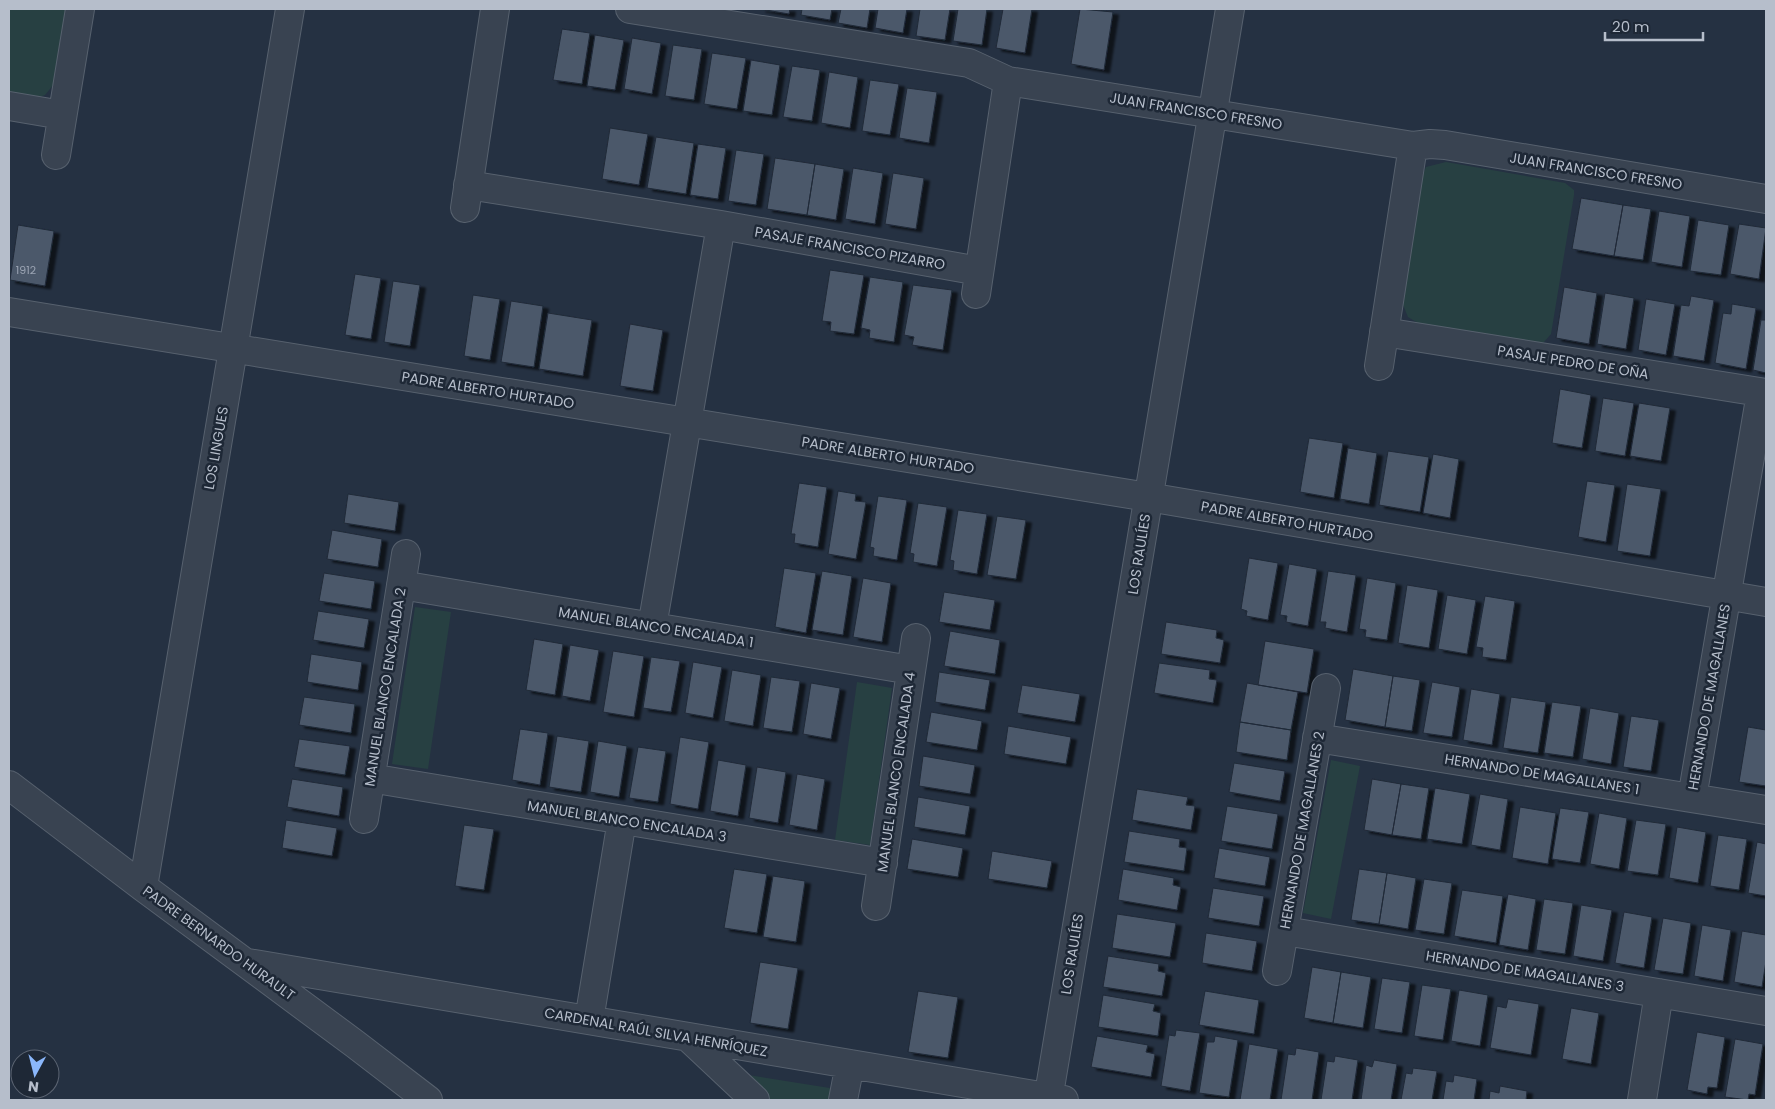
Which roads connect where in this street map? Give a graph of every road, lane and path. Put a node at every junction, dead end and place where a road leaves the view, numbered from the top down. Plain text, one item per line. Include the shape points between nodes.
1 (80, 9) edge
2 (290, 9) edge
3 (495, 9) edge
4 (630, 9) edge
5 (1230, 9) edge
6 (1008, 81) junction
7 (9, 106) edge
8 (1212, 114) junction
9 (62, 115) junction
10 (1413, 146) junction
11 (56, 155) dead end
12 (1766, 199) edge
13 (721, 225) junction
14 (9, 312) edge
15 (1384, 332) junction
16 (233, 349) junction
17 (1378, 366) dead end
18 (1764, 393) edge
19 (687, 422) junction
20 (1148, 497) junction
21 (406, 554) dead end
22 (401, 585) junction
23 (1726, 596) junction
24 (1766, 602) edge
25 (652, 627) junction
26 (916, 638) dead end
27 (911, 670) junction
28 (1326, 688) dead end
29 (1318, 738) junction
30 (370, 778) junction
31 (9, 785) edge
32 (1692, 798) junction
33 (1766, 810) edge
34 (364, 819) dead end
35 (622, 820) junction
36 (883, 863) junction
37 (143, 887) junction
38 (876, 906) dead end
39 (1285, 931) junction
40 (248, 963) junction
41 (1278, 971) dead end
42 (1659, 993) junction
43 (1766, 1011) edge
44 (589, 1020) junction
45 (688, 1037) junction
46 (850, 1064) junction
47 (1053, 1099) edge
48 (428, 1100) edge
49 (755, 1100) edge
50 (843, 1100) edge
51 (1642, 1100) edge

1 - 9 street
2 - 16 street, LOS LINGUES
3 - 13 street, PASAJE FRANCISCO PIZARRO via 467,196
4 - 6 street, JUAN FRANCISCO FRESNO via 969,63
5 - 8 street, LOS RAULÍES
6 - 8 street, JUAN FRANCISCO FRESNO
6 - 13 street, PASAJE FRANCISCO PIZARRO via 977,283
7 - 9 street
8 - 10 street, JUAN FRANCISCO FRESNO
8 - 20 street, LOS RAULÍES
9 - 11 street
10 - 12 street, JUAN FRANCISCO FRESNO via 1445,145
10 - 15 street
13 - 19 street
14 - 16 street, PADRE ALBERTO HURTADO
15 - 17 street
15 - 18 street, PASAJE PEDRO DE OÑA
16 - 19 street, PADRE ALBERTO HURTADO
16 - 37 street, LOS LINGUES
18 - 23 street, PASAJE PEDRO DE OÑA
19 - 20 street, PADRE ALBERTO HURTADO
19 - 25 street
20 - 23 street, PADRE ALBERTO HURTADO
20 - 47 street, LOS RAULÍES
21 - 22 street, MANUEL BLANCO ENCALADA 2
22 - 25 street, MANUEL BLANCO ENCALADA 1
22 - 30 street, MANUEL BLANCO ENCALADA 2
23 - 24 street, PADRE ALBERTO HURTADO
23 - 32 street, HERNANDO DE MAGALLANES
25 - 27 street, MANUEL BLANCO ENCALADA 1
26 - 27 street, MANUEL BLANCO ENCALADA 4
27 - 36 street, MANUEL BLANCO ENCALADA 4
28 - 29 street, HERNANDO DE MAGALLANES 2
29 - 32 street, HERNANDO DE MAGALLANES 1
29 - 39 street, HERNANDO DE MAGALLANES 2
30 - 34 street, MANUEL BLANCO ENCALADA 2
30 - 35 street, MANUEL BLANCO ENCALADA 3
31 - 37 street, PADRE BERNARDO HURAULT
32 - 33 street, HERNANDO DE MAGALLANES 1
35 - 36 street, MANUEL BLANCO ENCALADA 3
35 - 44 street
36 - 38 street, MANUEL BLANCO ENCALADA 4
37 - 40 street, PADRE BERNARDO HURAULT
39 - 41 street, HERNANDO DE MAGALLANES 2
39 - 42 street, HERNANDO DE MAGALLANES 3
40 - 44 street, CARDENAL RAÚL SILVA HENRÍQUEZ
40 - 48 street, PADRE BERNARDO HURAULT
42 - 43 street, HERNANDO DE MAGALLANES 3
42 - 51 street
44 - 45 street, CARDENAL RAÚL SILVA HENRÍQUEZ
45 - 46 street, CARDENAL RAÚL SILVA HENRÍQUEZ
45 - 49 street
46 - 47 street, CARDENAL RAÚL SILVA HENRÍQUEZ
46 - 50 street

